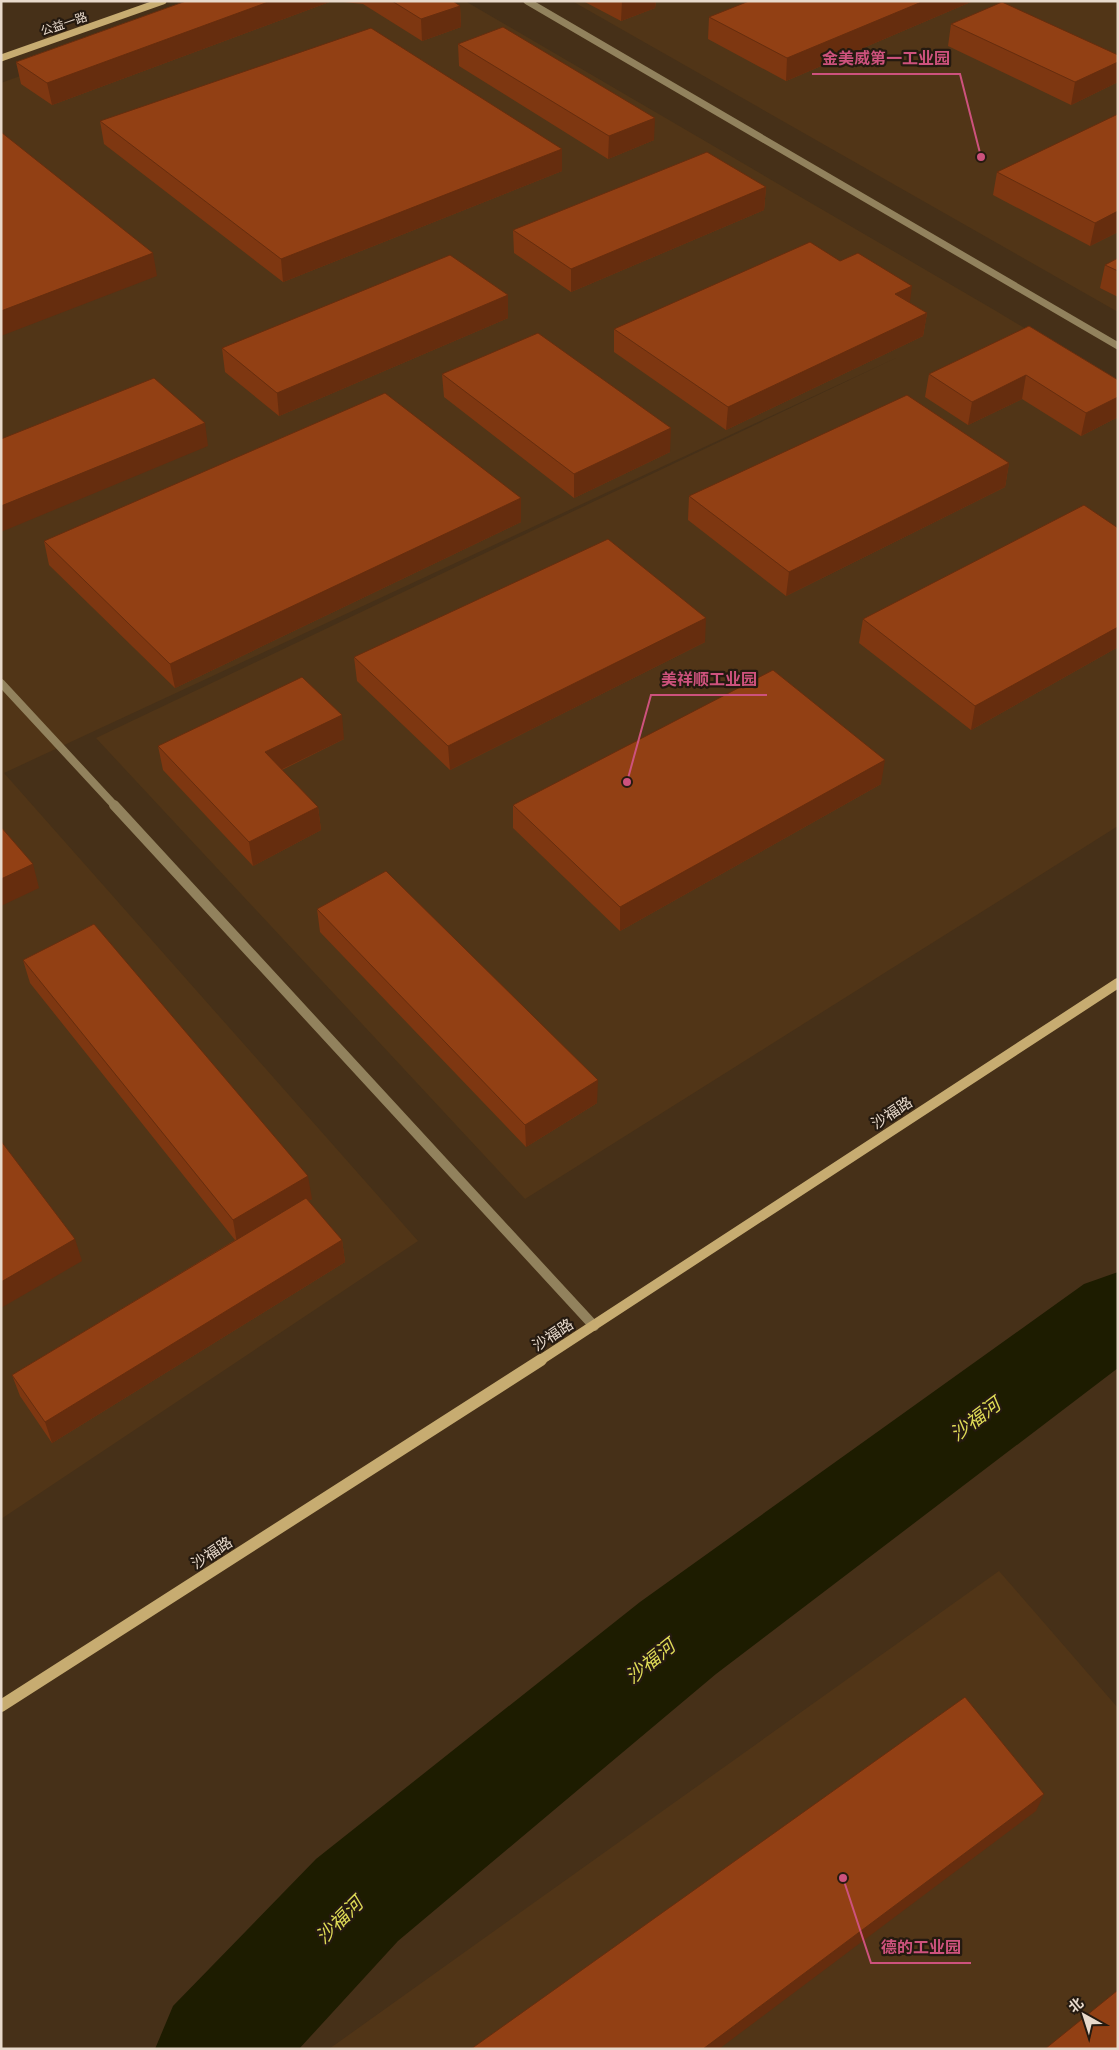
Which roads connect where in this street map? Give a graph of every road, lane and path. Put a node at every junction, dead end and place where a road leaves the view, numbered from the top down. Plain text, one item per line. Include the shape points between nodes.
1 (163, 1) edge
2 (528, 1) edge
3 (1, 58) edge
4 (1118, 346) edge
5 (1, 682) edge
6 (1118, 983) edge
7 (594, 1326) junction
8 (1, 1706) edge

1 - 3 street, 公益一路
2 - 4 street
5 - 7 street
6 - 7 street, 沙福路
7 - 8 street, 沙福路

